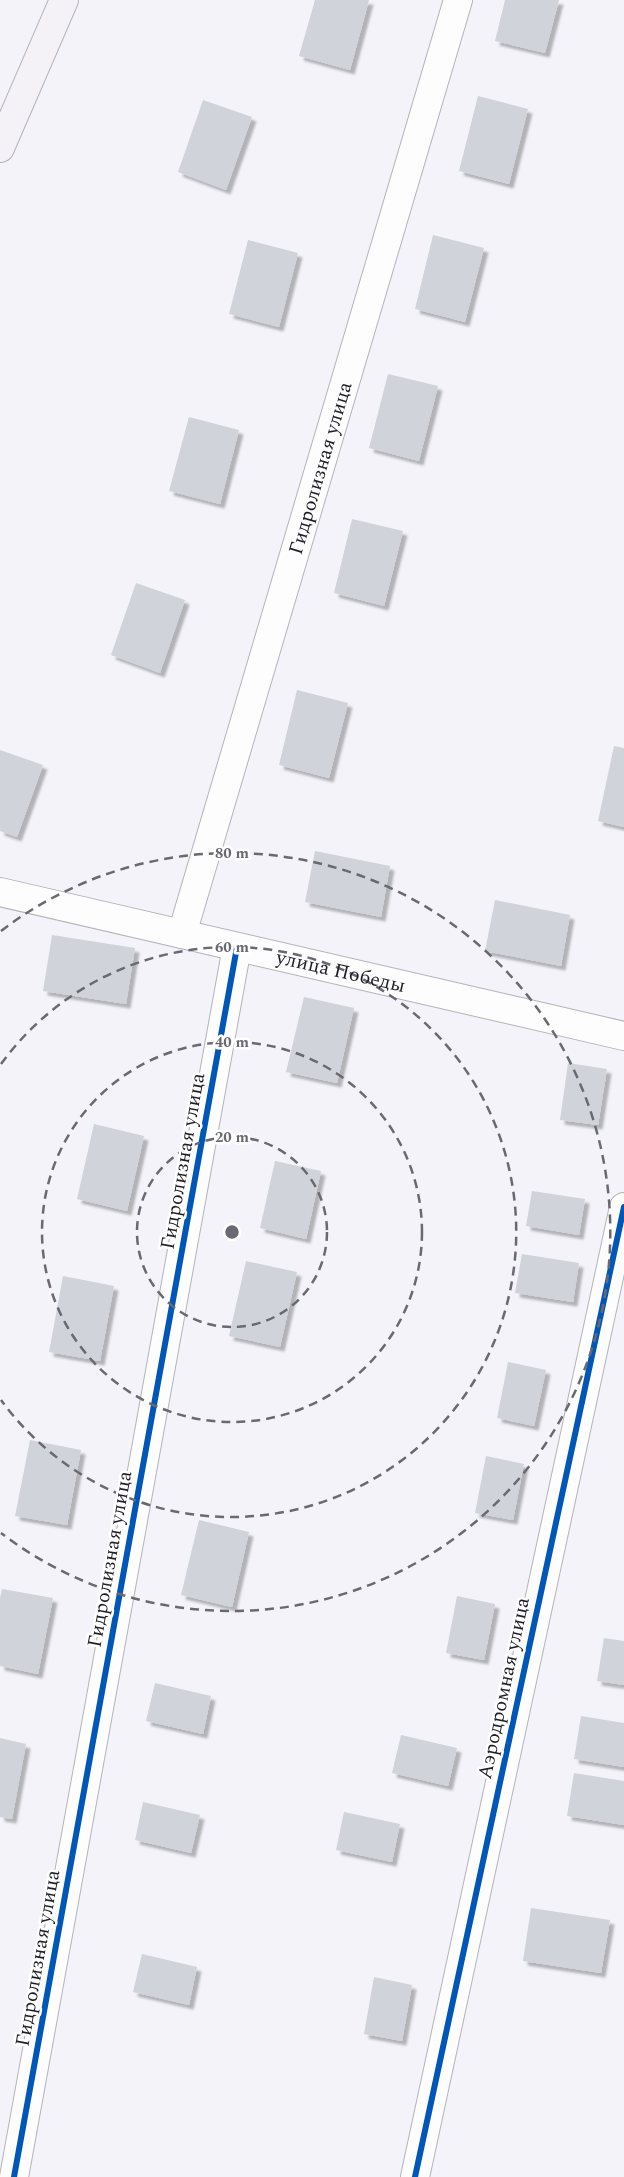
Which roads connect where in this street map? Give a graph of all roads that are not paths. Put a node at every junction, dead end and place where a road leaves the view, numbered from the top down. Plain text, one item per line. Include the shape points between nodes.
1 (64, 0) edge
2 (458, 0) edge
3 (0, 148) edge
4 (0, 892) edge
5 (182, 934) junction
6 (237, 947) junction
7 (624, 1036) edge
8 (624, 1207) edge
9 (14, 2177) edge
10 (415, 2177) edge

1 - 3 main road
2 - 5 street, Гидролизная улица
4 - 5 street, улица Победы
5 - 6 street, улица Победы
6 - 7 street, улица Победы
6 - 9 street, Гидролизная улица
8 - 10 street, Аэродромная улица

